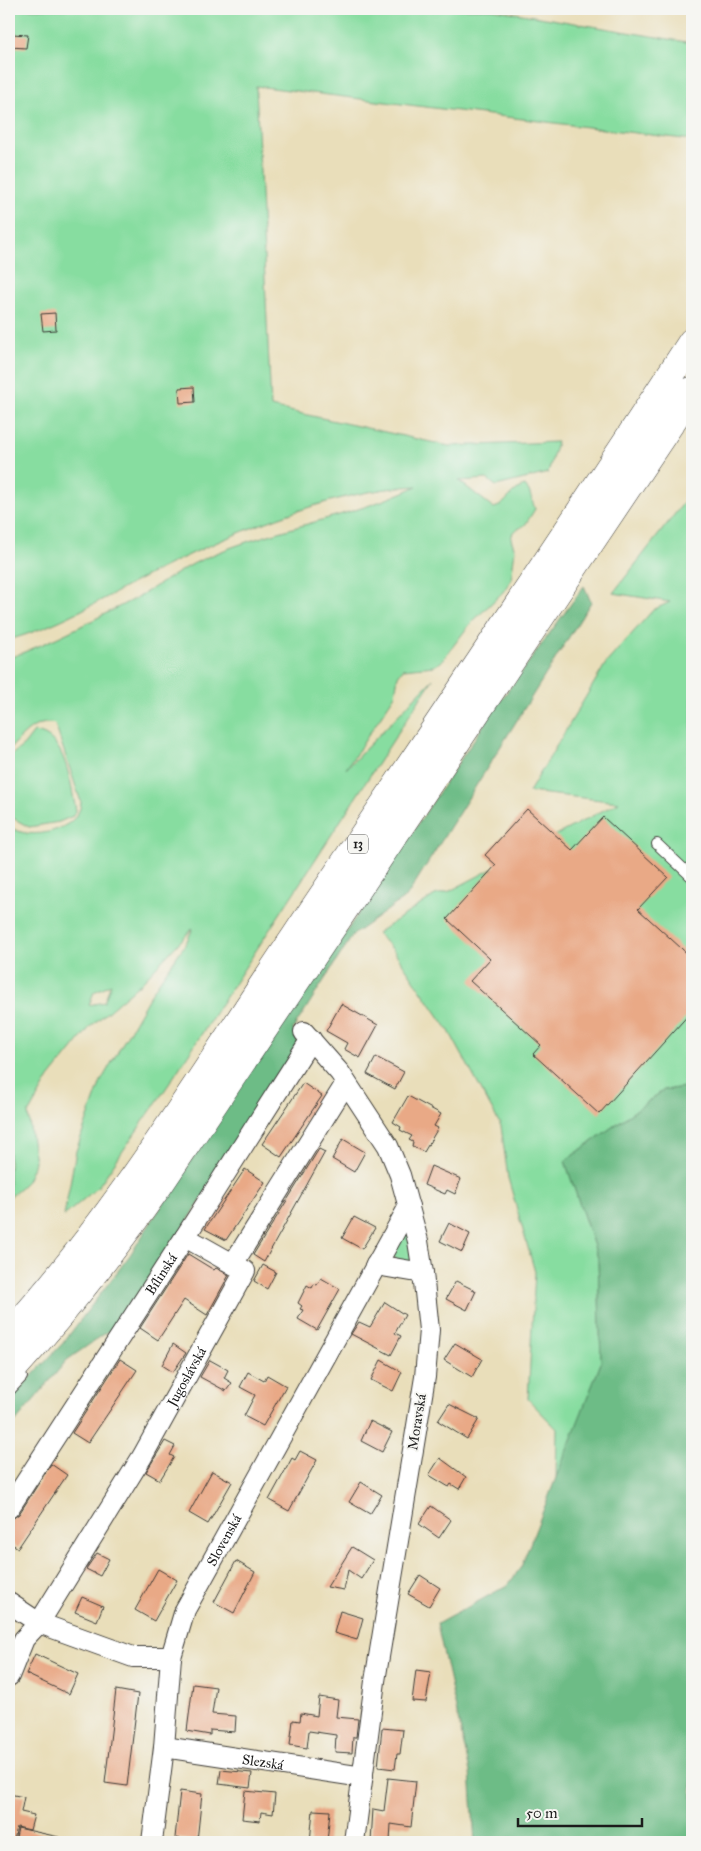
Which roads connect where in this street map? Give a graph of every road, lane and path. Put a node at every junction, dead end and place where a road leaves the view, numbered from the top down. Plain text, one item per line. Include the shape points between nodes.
1 (692, 342) edge
2 (689, 400) edge
3 (657, 844) dead end
4 (692, 876) edge
5 (307, 1035) joint
6 (346, 1083) junction
7 (409, 1206) junction
8 (185, 1237) junction
9 (109, 1256) junction
10 (233, 1264) junction
11 (376, 1265) junction
12 (423, 1273) junction
13 (84, 1302) dead end
14 (9, 1334) edge
15 (19, 1370) edge
16 (9, 1391) edge
17 (9, 1508) edge
18 (9, 1603) edge
19 (39, 1623) junction
20 (170, 1657) junction
21 (9, 1676) edge
22 (164, 1747) junction
23 (363, 1777) junction
24 (152, 1842) edge
25 (354, 1842) edge

1 - 14 highway, 13 via 154,1146 58,1280
2 - 9 highway, 13
3 - 4 lane
5 - 6 street, Moravská
5 - 8 street, Bílinská
6 - 7 street, Moravská via 388,1146
6 - 10 street
7 - 11 street, Slovenská
7 - 12 street, Moravská
8 - 10 street
8 - 17 street, Bílinská
9 - 13 lane
9 - 15 highway, 13
10 - 19 street, Jugoslávská via 245,1270 142,1457
11 - 12 street
11 - 20 street, Slovenská via 185,1610
12 - 23 street, Moravská via 429,1330 425,1377 375,1682
15 - 16 lane
18 - 19 street
19 - 20 street via 133,1657
19 - 21 street, Jugoslávská via 24,1639
20 - 22 street, Slovenská
22 - 23 street, Slezská
22 - 24 street, Slovenská
23 - 25 street, Moravská

